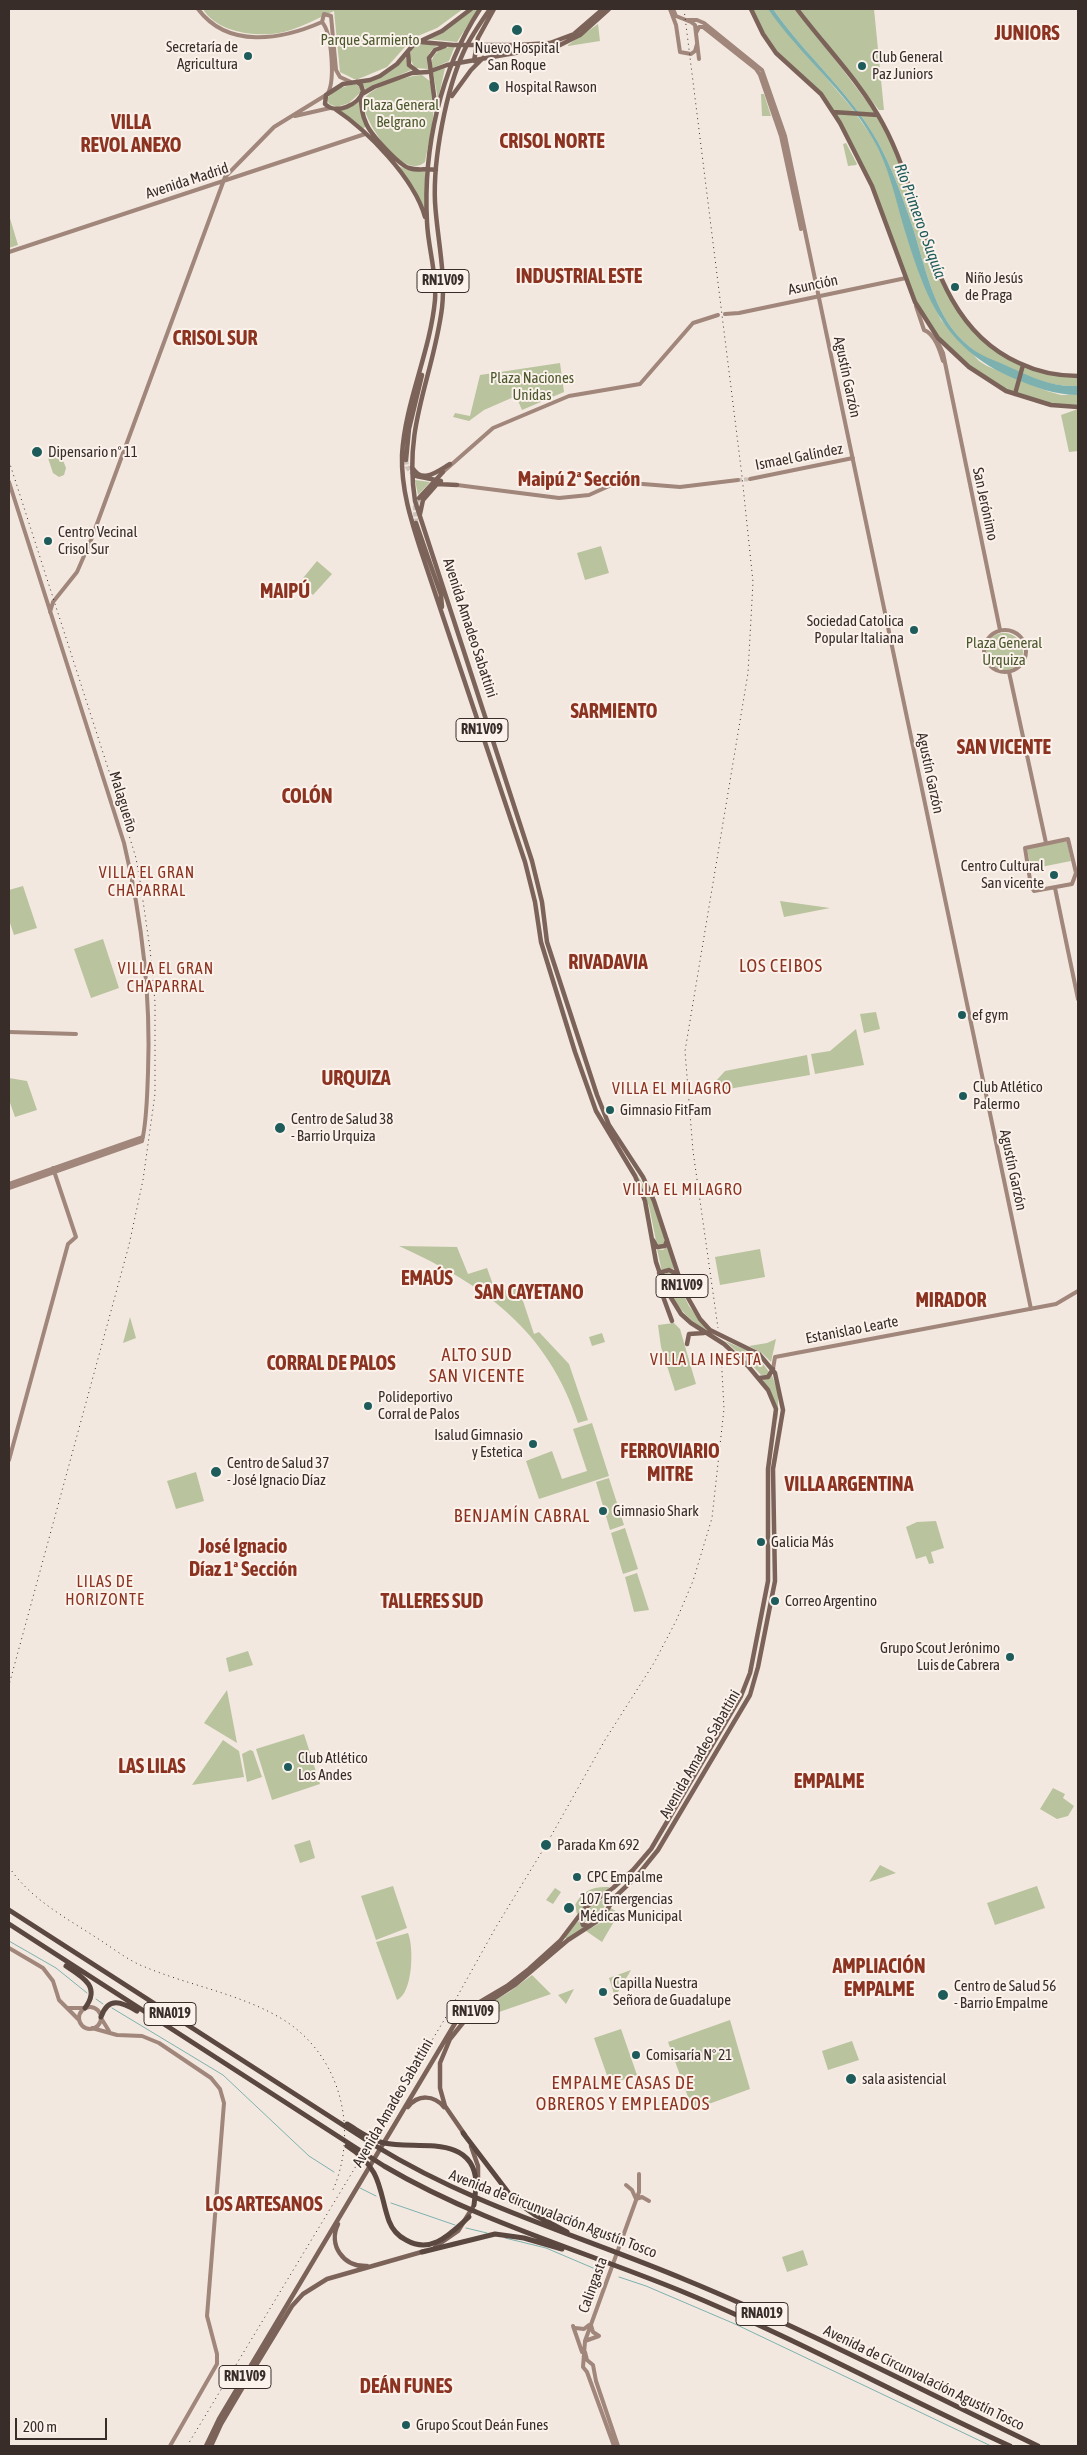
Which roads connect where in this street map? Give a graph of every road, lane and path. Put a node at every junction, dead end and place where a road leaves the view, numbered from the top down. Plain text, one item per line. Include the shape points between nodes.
1 (198, 9) edge
2 (324, 9) edge
3 (329, 9) edge
4 (471, 9) edge
5 (480, 9) edge
6 (492, 9) edge
7 (610, 9) edge
8 (672, 9) edge
9 (751, 9) edge
10 (797, 9) edge
11 (603, 10) edge
12 (329, 14) junction
13 (323, 15) junction
14 (686, 20) junction
15 (331, 22) junction
16 (323, 23) junction
17 (676, 26) junction
18 (481, 31) junction
19 (696, 33) junction
20 (418, 42) junction
21 (491, 44) junction
22 (697, 44) junction
23 (476, 45) junction
24 (453, 46) junction
25 (408, 51) junction
26 (484, 58) junction
27 (700, 59) dead end
28 (474, 60) junction
29 (471, 70) junction
30 (430, 72) junction
31 (418, 73) junction
32 (355, 82) junction
33 (327, 94) junction
34 (362, 95) junction
35 (332, 108) junction
36 (835, 112) junction
37 (875, 115) junction
38 (288, 118) junction
39 (436, 123) junction
40 (369, 128) junction
41 (365, 134) junction
42 (440, 141) junction
43 (428, 168) junction
44 (436, 170) junction
45 (222, 182) junction
46 (427, 226) junction
47 (806, 243) junction
48 (9, 252) edge
49 (906, 278) junction
50 (818, 296) junction
51 (915, 302) junction
52 (726, 314) dead end
53 (718, 315) dead end
54 (932, 329) junction
55 (425, 351) junction
56 (1022, 368) junction
57 (1078, 376) edge
58 (949, 382) junction
59 (1015, 393) junction
60 (1078, 407) edge
61 (853, 458) junction
62 (409, 461) junction
63 (450, 464) junction
64 (443, 472) joint
65 (416, 476) dead end
66 (750, 478) tunnel mouth
67 (434, 480) junction
68 (738, 480) tunnel mouth
69 (9, 482) edge
70 (457, 485) junction
71 (419, 498) tunnel mouth
72 (419, 517) junction
73 (416, 523) tunnel mouth
74 (441, 609) junction
75 (50, 612) junction
76 (1000, 630) junction
77 (1010, 672) junction
78 (1046, 843) junction
79 (1055, 888) junction
80 (1078, 999) edge
81 (9, 1032) edge
82 (76, 1034) dead end
83 (621, 1149) junction
84 (628, 1161) junction
85 (54, 1170) junction
86 (9, 1184) edge
87 (9, 1188) edge
88 (666, 1234) junction
89 (652, 1237) junction
90 (660, 1276) junction
91 (679, 1277) junction
92 (1078, 1291) edge
93 (1031, 1309) junction
94 (672, 1321) dead end
95 (704, 1333) junction
96 (687, 1344) dead end
97 (759, 1354) junction
98 (748, 1366) junction
99 (772, 1369) junction
100 (759, 1378) junction
101 (9, 1460) edge
102 (9, 1910) edge
103 (580, 1914) junction
104 (9, 1924) edge
105 (591, 1926) junction
106 (36, 1942) junction
107 (9, 1948) edge
108 (66, 2008) junction
109 (84, 2008) junction
110 (100, 2018) junction
111 (79, 2020) junction
112 (92, 2028) junction
113 (110, 2033) junction
114 (229, 2066) junction
115 (333, 2117) junction
116 (452, 2118) junction
117 (463, 2133) junction
118 (337, 2137) junction
119 (372, 2163) junction
120 (368, 2170) junction
121 (640, 2174) dead end
122 (626, 2185) dead end
123 (636, 2199) junction
124 (648, 2201) dead end
125 (477, 2203) junction
126 (468, 2217) junction
127 (576, 2238) junction
128 (422, 2252) junction
129 (594, 2258) junction
130 (389, 2261) junction
131 (591, 2324) junction
132 (585, 2341) junction
133 (584, 2347) junction
134 (583, 2357) junction
135 (590, 2363) junction
136 (583, 2365) junction
137 (593, 2369) junction
138 (587, 2372) junction
139 (170, 2446) edge
140 (206, 2446) edge
141 (211, 2446) edge
142 (616, 2446) edge
143 (1010, 2446) edge
144 (1038, 2446) edge

1 - 16 main road via 219,28 246,37 282,35
2 - 13 main road
3 - 12 main road
4 - 20 main road via 442,31
5 - 39 main road, Avenida Amadeo Sabattini via 465,32 448,72
6 - 18 main road
6 - 42 main road, Avenida Amadeo Sabattini via 472,36 456,71
7 - 11 main road, RN1V09
8 - 14 main road via 676,16
8 - 17 main road
9 - 36 main road via 776,53 821,94
10 - 37 main road
11 - 21 main road, RN1V09 via 577,32 561,40 523,45
11 - 26 main road, RN1V09 via 580,35 564,43
12 - 13 main road
12 - 15 main road
13 - 16 main road
14 - 17 main road
14 - 19 main road via 695,25
14 - 47 main road, Agustín Garzón via 704,23 762,70 789,154
15 - 16 main road
15 - 32 main road via 336,70 340,77
16 - 33 main road via 327,29 333,76
17 - 22 main road via 679,50 683,54 690,54
18 - 21 main road via 482,38
18 - 23 main road
19 - 22 main road
19 - 47 main road, Agustín Garzón via 698,28 704,27 759,72 782,136
20 - 24 main road
20 - 25 main road
21 - 23 main road, RN1V09
22 - 27 main road
23 - 24 main road, RN1V09
23 - 28 main road
24 - 30 main road, RN1V09 via 440,47 432,52
25 - 31 main road via 409,65
25 - 32 main road via 389,71 373,79
26 - 28 main road
26 - 29 main road, RN1V09
28 - 29 main road
28 - 30 main road
29 - 42 main road, RN1V09 via 452,96
30 - 31 main road
30 - 39 main road, RN1V09
31 - 34 main road via 374,87
32 - 33 main road via 338,86
32 - 34 main road via 362,87
33 - 35 main road via 325,102
33 - 38 main road
34 - 35 main road via 349,105
34 - 40 main road via 362,110
35 - 38 main road
35 - 41 main road
36 - 37 main road
36 - 49 main road via 868,174
37 - 56 main road via 898,156 943,282 957,310 990,347
38 - 45 main road via 274,127
39 - 43 main road, Avenida Amadeo Sabattini / RN1V09
40 - 41 main road
40 - 43 main road via 403,165 414,169
41 - 45 main road, Avenida Madrid
41 - 46 main road via 412,187
42 - 44 main road, Avenida Amadeo Sabattini / RN1V09
43 - 44 main road
43 - 46 main road, Avenida Amadeo Sabattini / RN1V09
44 - 62 main road, Avenida Amadeo Sabattini / RN1V09 via 435,202 443,298
45 - 48 main road, Avenida Madrid
45 - 75 main road via 91,540 77,572 53,602
46 - 55 main road, Avenida Amadeo Sabattini / RN1V09 via 435,287 433,318
47 - 50 main road, Agustín Garzón
49 - 50 main road, Asunción
49 - 51 main road
50 - 52 main road, Asunción
50 - 61 main road, Agustín Garzón
51 - 54 main road
51 - 58 main road, San Jerónimo via 924,330 937,345
53 - 63 main road via 693,323 640,384 569,396 493,428
54 - 58 main road, San Jerónimo via 942,350
54 - 59 main road via 950,352 969,367
55 - 62 main road via 409,429
55 - 74 main road, Avenida Amadeo Sabattini / RN1V09 via 404,436 403,478 410,516
56 - 57 main road
56 - 59 main road
58 - 76 main road, San Jerónimo
59 - 60 main road via 1051,405
61 - 66 main road, Ismael Galíndez
61 - 93 main road, Agustín Garzón
62 - 63 main road via 414,471 427,476
62 - 72 main road, Avenida Amadeo Sabattini / RN1V09
63 - 64 main road
64 - 67 main road
65 - 67 main road
67 - 70 main road
67 - 71 main road
68 - 70 main road via 680,487 618,482 589,495 559,498
69 - 75 main road, Malagueño
70 - 72 main road via 439,483 433,487 422,503
72 - 83 main road, Avenida Amadeo Sabattini / RN1V09 via 532,861 552,956 597,1095
73 - 74 main road via 441,595
74 - 83 main road, Avenida Amadeo Sabattini / RN1V09 via 525,862 541,942 577,1058 596,1111
75 - 85 main road, Malagueño via 130,867 148,989 147,1092 142,1139
76 - 77 main road via 1019,635 1026,646 1021,666
76 - 77 main road via 989,637 983,649 984,655 996,671
77 - 78 main road
78 - 79 main road via 1068,839 1076,873 1071,885
78 - 79 main road via 1024,849 1032,889 1036,892
79 - 80 main road
81 - 82 main road
83 - 84 main road, Avenida Amadeo Sabattini / RN1V09
84 - 88 main road, Avenida Amadeo Sabattini / RN1V09 via 646,1183
84 - 89 main road, Avenida Amadeo Sabattini / RN1V09 via 645,1201
85 - 86 main road
85 - 87 main road
85 - 101 main road via 76,1237 68,1244
88 - 89 main road via 667,1243 663,1248 657,1246
88 - 91 main road, Avenida Amadeo Sabattini / RN1V09
89 - 90 main road, Avenida Amadeo Sabattini / RN1V09
90 - 91 main road via 672,1270
90 - 94 main road via 661,1291
90 - 95 main road, Avenida Amadeo Sabattini / RN1V09 via 681,1314
91 - 97 main road, Avenida Amadeo Sabattini / RN1V09 via 690,1302 710,1330
92 - 93 main road, Estanislao Learte via 1056,1304
93 - 99 main road, Estanislao Learte via 774,1357
95 - 96 main road via 691,1333
95 - 98 main road, Avenida Amadeo Sabattini / RN1V09 via 728,1346
97 - 98 main road via 749,1356
97 - 99 main road, Avenida Amadeo Sabattini / RN1V09
98 - 100 main road, Avenida Amadeo Sabattini / RN1V09
99 - 100 main road via 768,1377
99 - 105 main road, Avenida Amadeo Sabattini / RN1V09 via 779,1387 782,1410 774,1469 775,1581 752,1689 658,1850 615,1896 602,1918
100 - 103 main road, Avenida Amadeo Sabattini / RN1V09 via 770,1394 777,1414 768,1469 768,1581 746,1685 651,1849 633,1870
102 - 115 highway, RNA019
103 - 105 main road via 583,1925
103 - 119 main road, Avenida Amadeo Sabattini / RN1V09 via 560,1941 530,1969 460,2016
104 - 106 highway, Avenida de Circunvalación Agustín Tosco / RNA019
105 - 116 main road, Avenida Amadeo Sabattini / RN1V09 via 568,1940 510,1989 470,2014 453,2033 442,2055 439,2078 442,2097
106 - 109 highway via 89,1984 92,1997
106 - 114 highway, Avenida de Circunvalación Agustín Tosco / RNA019
107 - 108 main road via 44,1968
108 - 109 main road
108 - 111 main road
109 - 110 main road via 95,2008
109 - 111 main road
110 - 112 main road
110 - 113 main road
110 - 114 highway via 109,2004 122,2003
111 - 112 main road via 84,2027
112 - 113 main road
113 - 139 main road via 151,2039 182,2057 211,2078 220,2089 224,2104 207,2316 217,2364
114 - 118 highway, Avenida de Circunvalación Agustín Tosco / RNA019
115 - 125 highway, Avenida de Circunvalación Agustín Tosco / RNA019 via 391,2156
115 - 125 highway via 370,2138 401,2145 446,2146 461,2154 475,2177
116 - 117 main road, Avenida Amadeo Sabattini / RN1V09
116 - 119 main road via 434,2099 414,2100
117 - 125 main road, Avenida Amadeo Sabattini / RN1V09 via 478,2166
117 - 127 highway via 514,2200
118 - 126 highway via 362,2157 377,2180 391,2226 411,2243 426,2245 439,2242
118 - 129 highway, Avenida de Circunvalación Agustín Tosco / RNA019 via 384,2166 465,2208
119 - 120 main road, Avenida Amadeo Sabattini / RN1V09
120 - 130 main road via 337,2227 335,2242 341,2255 353,2264 365,2266
120 - 140 main road, Avenida Amadeo Sabattini / RN1V09
121 - 123 main road, Calingasta
122 - 123 main road
123 - 124 main road via 642,2197
123 - 131 main road, Calingasta
125 - 126 main road, Avenida Amadeo Sabattini / RN1V09
125 - 127 highway, Avenida de Circunvalación Agustín Tosco / RNA019
126 - 128 main road, Avenida Amadeo Sabattini / RN1V09 via 448,2240
127 - 144 highway, Avenida de Circunvalación Agustín Tosco / RNA019 via 715,2292
128 - 129 highway via 499,2234
128 - 130 main road, Avenida Amadeo Sabattini / RN1V09
129 - 143 highway, Avenida de Circunvalación Agustín Tosco / RNA019 via 707,2302
130 - 141 main road, Avenida Amadeo Sabattini / RN1V09 via 327,2278 298,2298
131 - 132 main road, Calingasta
131 - 132 main road via 593,2332 599,2336
131 - 134 main road via 584,2329 574,2327
132 - 133 main road, Calingasta
133 - 134 main road, Calingasta
133 - 135 main road
134 - 136 main road, Calingasta
135 - 136 main road
135 - 137 main road
136 - 138 main road
137 - 138 main road
137 - 142 main road
138 - 142 main road

